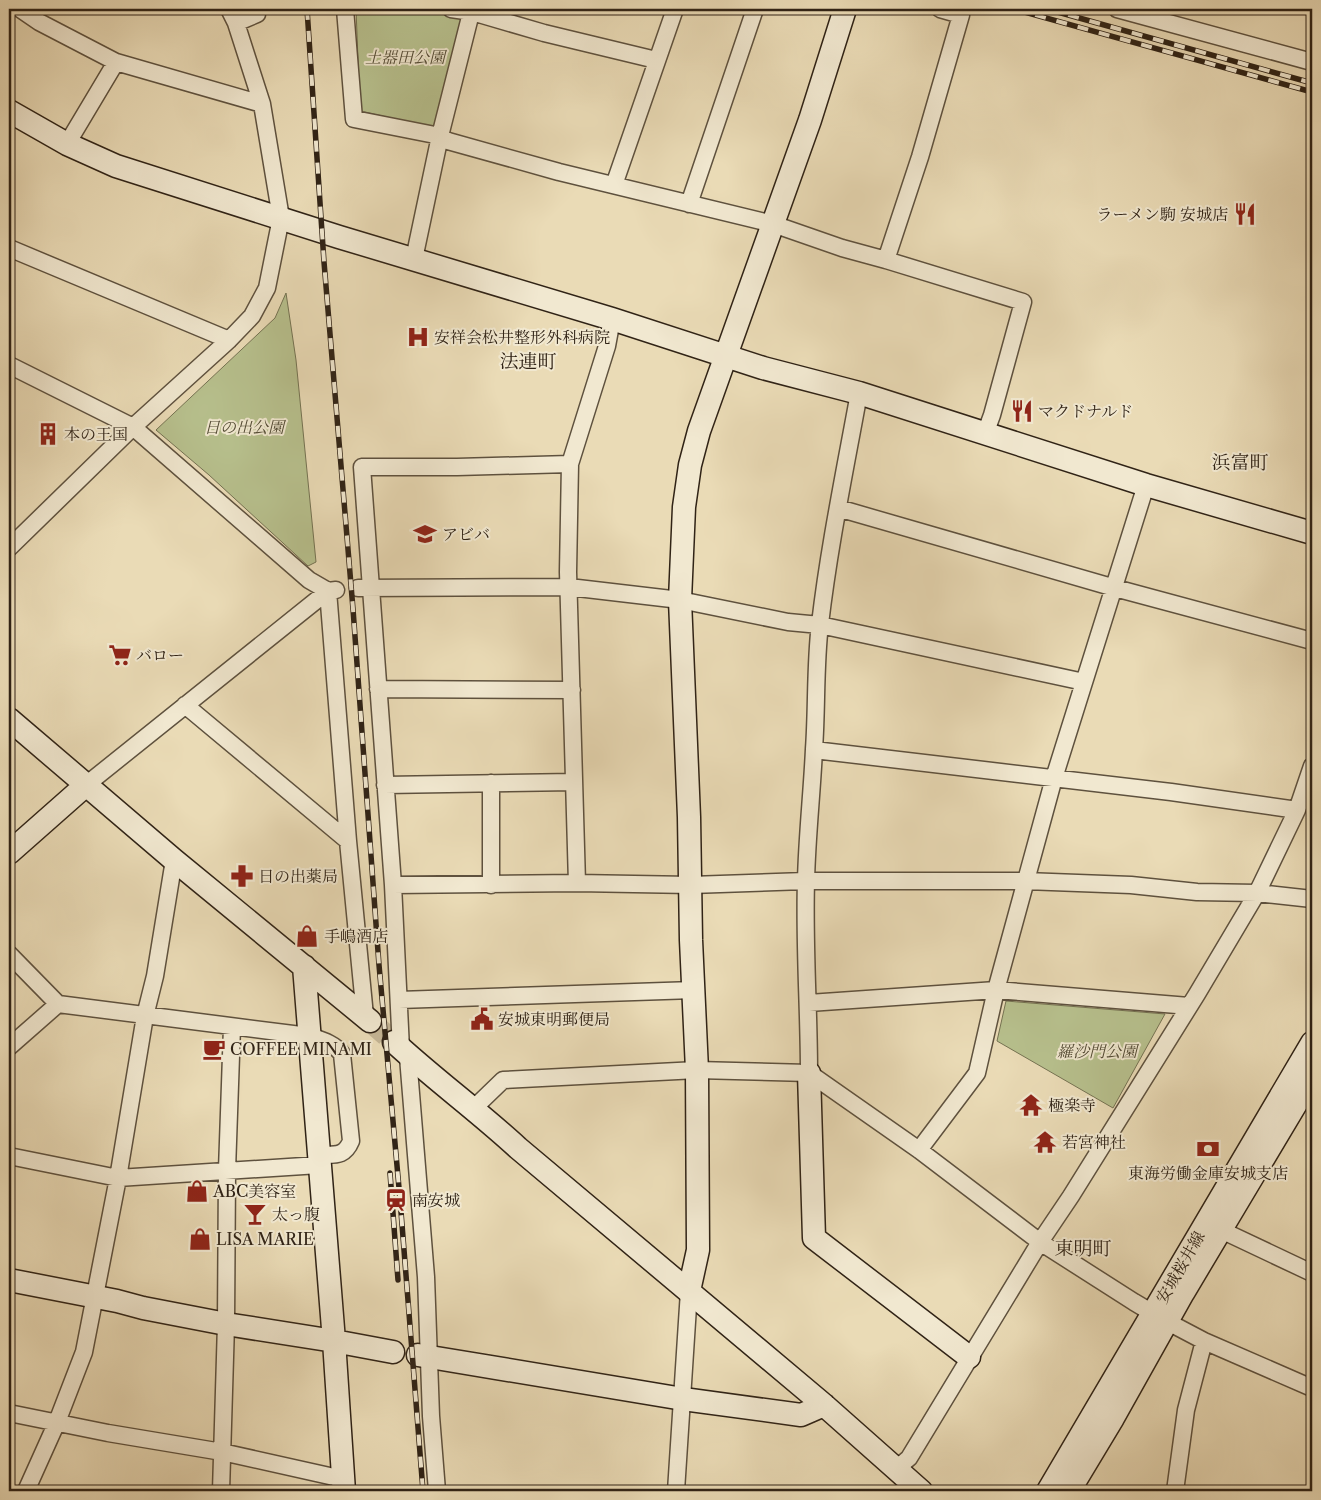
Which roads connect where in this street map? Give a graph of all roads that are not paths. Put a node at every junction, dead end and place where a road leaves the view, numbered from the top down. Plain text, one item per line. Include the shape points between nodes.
1 (20, 9) edge
2 (257, 9) edge
3 (345, 9) edge
4 (451, 9) edge
5 (675, 9) edge
6 (755, 9) edge
7 (846, 9) edge
8 (940, 9) edge
9 (1117, 9) edge
10 (472, 10) edge
11 (40, 15) edge
12 (233, 16) edge
13 (656, 60) junction
14 (116, 62) junction
15 (1312, 62) edge
16 (262, 104) junction
17 (9, 111) edge
18 (440, 136) junction
19 (66, 144) junction
20 (614, 185) junction
21 (689, 204) junction
22 (281, 218) junction
23 (773, 224) junction
24 (9, 248) edge
25 (414, 259) junction
26 (886, 260) junction
27 (612, 319) junction
28 (229, 340) junction
29 (726, 355) junction
30 (9, 365) edge
31 (859, 394) junction
32 (133, 427) junction
33 (985, 434) junction
34 (570, 464) junction
35 (1146, 485) junction
36 (838, 508) junction
37 (1312, 532) edge
38 (9, 548) edge
39 (569, 587) junction
40 (364, 588) junction
41 (1115, 588) junction
42 (332, 590) junction
43 (680, 600) junction
44 (820, 625) junction
45 (1312, 641) edge
46 (1084, 682) junction
47 (378, 690) junction
48 (572, 690) junction
49 (185, 705) junction
50 (9, 719) edge
51 (814, 750) junction
52 (1312, 766) edge
53 (1054, 778) junction
54 (574, 782) junction
55 (86, 784) junction
56 (491, 784) junction
57 (385, 785) junction
58 (1297, 810) junction
59 (348, 842) junction
60 (9, 853) edge
61 (174, 860) junction
62 (806, 881) junction
63 (1025, 881) junction
64 (577, 884) junction
65 (393, 885) junction
66 (491, 885) junction
67 (690, 885) junction
68 (1257, 893) junction
69 (1312, 899) edge
70 (9, 954) edge
71 (304, 966) junction
72 (694, 990) junction
73 (996, 990) junction
74 (398, 1000) junction
75 (808, 1003) junction
76 (58, 1004) junction
77 (1189, 1006) junction
78 (145, 1016) junction
79 (368, 1019) joint
80 (232, 1027) junction
81 (309, 1036) junction
82 (1312, 1043) edge
83 (9, 1048) edge
84 (401, 1050) junction
85 (697, 1070) junction
86 (809, 1073) junction
87 (1312, 1077) edge
88 (473, 1109) junction
89 (919, 1150) junction
90 (9, 1156) edge
91 (318, 1160) junction
92 (227, 1170) junction
93 (118, 1178) junction
94 (1221, 1230) junction
95 (1040, 1242) junction
96 (1312, 1273) edge
97 (9, 1280) edge
98 (690, 1291) junction
99 (96, 1298) junction
100 (1160, 1317) junction
101 (226, 1324) junction
102 (1204, 1340) junction
103 (334, 1341) junction
104 (393, 1352) dead end
105 (423, 1356) junction
106 (970, 1357) junction
107 (1312, 1388) edge
108 (683, 1399) junction
109 (824, 1405) junction
110 (9, 1413) edge
111 (57, 1422) junction
112 (222, 1452) junction
113 (896, 1468) junction
114 (343, 1485) edge
115 (26, 1491) edge
116 (220, 1491) edge
117 (437, 1491) edge
118 (676, 1491) edge
119 (921, 1491) edge
120 (1048, 1491) edge
121 (1069, 1491) edge
122 (1175, 1491) edge

1 - 11 street
2 - 12 street via 257,14
3 - 18 street via 354,119
4 - 10 street
5 - 13 street
6 - 21 street
7 - 23 street
8 - 26 street via 961,14
9 - 15 street
10 - 13 street via 544,33
10 - 18 street
11 - 14 street
12 - 16 street
13 - 20 street
14 - 16 street
14 - 19 street
16 - 22 street
17 - 19 street
18 - 20 street via 458,144
18 - 25 street
19 - 22 street via 116,166
20 - 21 street
21 - 23 street
22 - 25 street
22 - 28 street via 267,288 252,316
23 - 26 street
23 - 29 street
24 - 28 street
25 - 27 street
26 - 33 street via 1023,302
27 - 29 street
27 - 34 street via 607,346
28 - 32 street
29 - 31 street
29 - 43 street via 690,465 684,507
30 - 32 street
31 - 33 street
31 - 36 street
32 - 38 street
32 - 42 street via 309,580
33 - 35 street
34 - 39 street
34 - 40 street via 362,467
35 - 37 street
35 - 41 street
36 - 41 street
36 - 44 street
39 - 40 street
39 - 43 street
39 - 48 street
40 - 47 street
41 - 45 street
41 - 46 street
42 - 49 street
42 - 59 street
43 - 44 street via 788,622
43 - 67 street
44 - 46 street
44 - 51 street
46 - 53 street
47 - 48 street
47 - 57 street
48 - 54 street
49 - 55 street
49 - 59 street
50 - 55 street
51 - 53 street
51 - 62 street
52 - 58 street
53 - 58 street
53 - 63 street
54 - 56 street
54 - 64 street
55 - 60 street
55 - 61 street
56 - 57 street
56 - 66 street
57 - 65 street
58 - 68 street
59 - 79 street
61 - 71 street
61 - 78 street via 155,976
62 - 63 street
62 - 67 street
62 - 75 street
63 - 68 street
63 - 73 street
64 - 66 street
64 - 67 street
65 - 66 street
65 - 74 street
67 - 72 street
68 - 69 street
68 - 77 street
70 - 76 street
71 - 79 street
71 - 81 street
72 - 74 street
72 - 85 street
73 - 75 street
73 - 77 street
73 - 89 street via 977,1073
74 - 84 street
75 - 86 street
76 - 78 street
76 - 83 street
77 - 95 street
78 - 80 street
78 - 93 street
80 - 81 street
80 - 92 street
81 - 91 street
81 - 91 street via 329,1043 342,1054 352,1141 341,1153
82 - 100 street, 安城桜井線
84 - 88 street
84 - 105 street via 426,1277
85 - 86 street
85 - 88 street via 503,1080
85 - 98 street via 698,1250
86 - 89 street
86 - 106 street via 814,1238
87 - 94 street, 安城桜井線
88 - 98 street
89 - 95 street
90 - 93 street
91 - 92 street
91 - 103 street
92 - 93 street
92 - 101 street
93 - 99 street
94 - 96 street
94 - 100 street, 安城桜井線
95 - 100 street
95 - 106 street
97 - 99 street
98 - 108 street
98 - 109 street
99 - 101 street
99 - 111 street via 84,1352
100 - 102 street
100 - 120 street, 安城桜井線
100 - 121 street, 安城桜井線 via 1113,1418
101 - 103 street
101 - 112 street
102 - 107 street
102 - 122 street via 1186,1410
103 - 104 street
103 - 114 street
105 - 108 street
105 - 117 street
106 - 113 street via 910,1458
108 - 109 street via 801,1415
108 - 118 street
109 - 113 street
110 - 111 street
111 - 112 street
111 - 115 street
112 - 114 street
112 - 116 street
113 - 119 street

